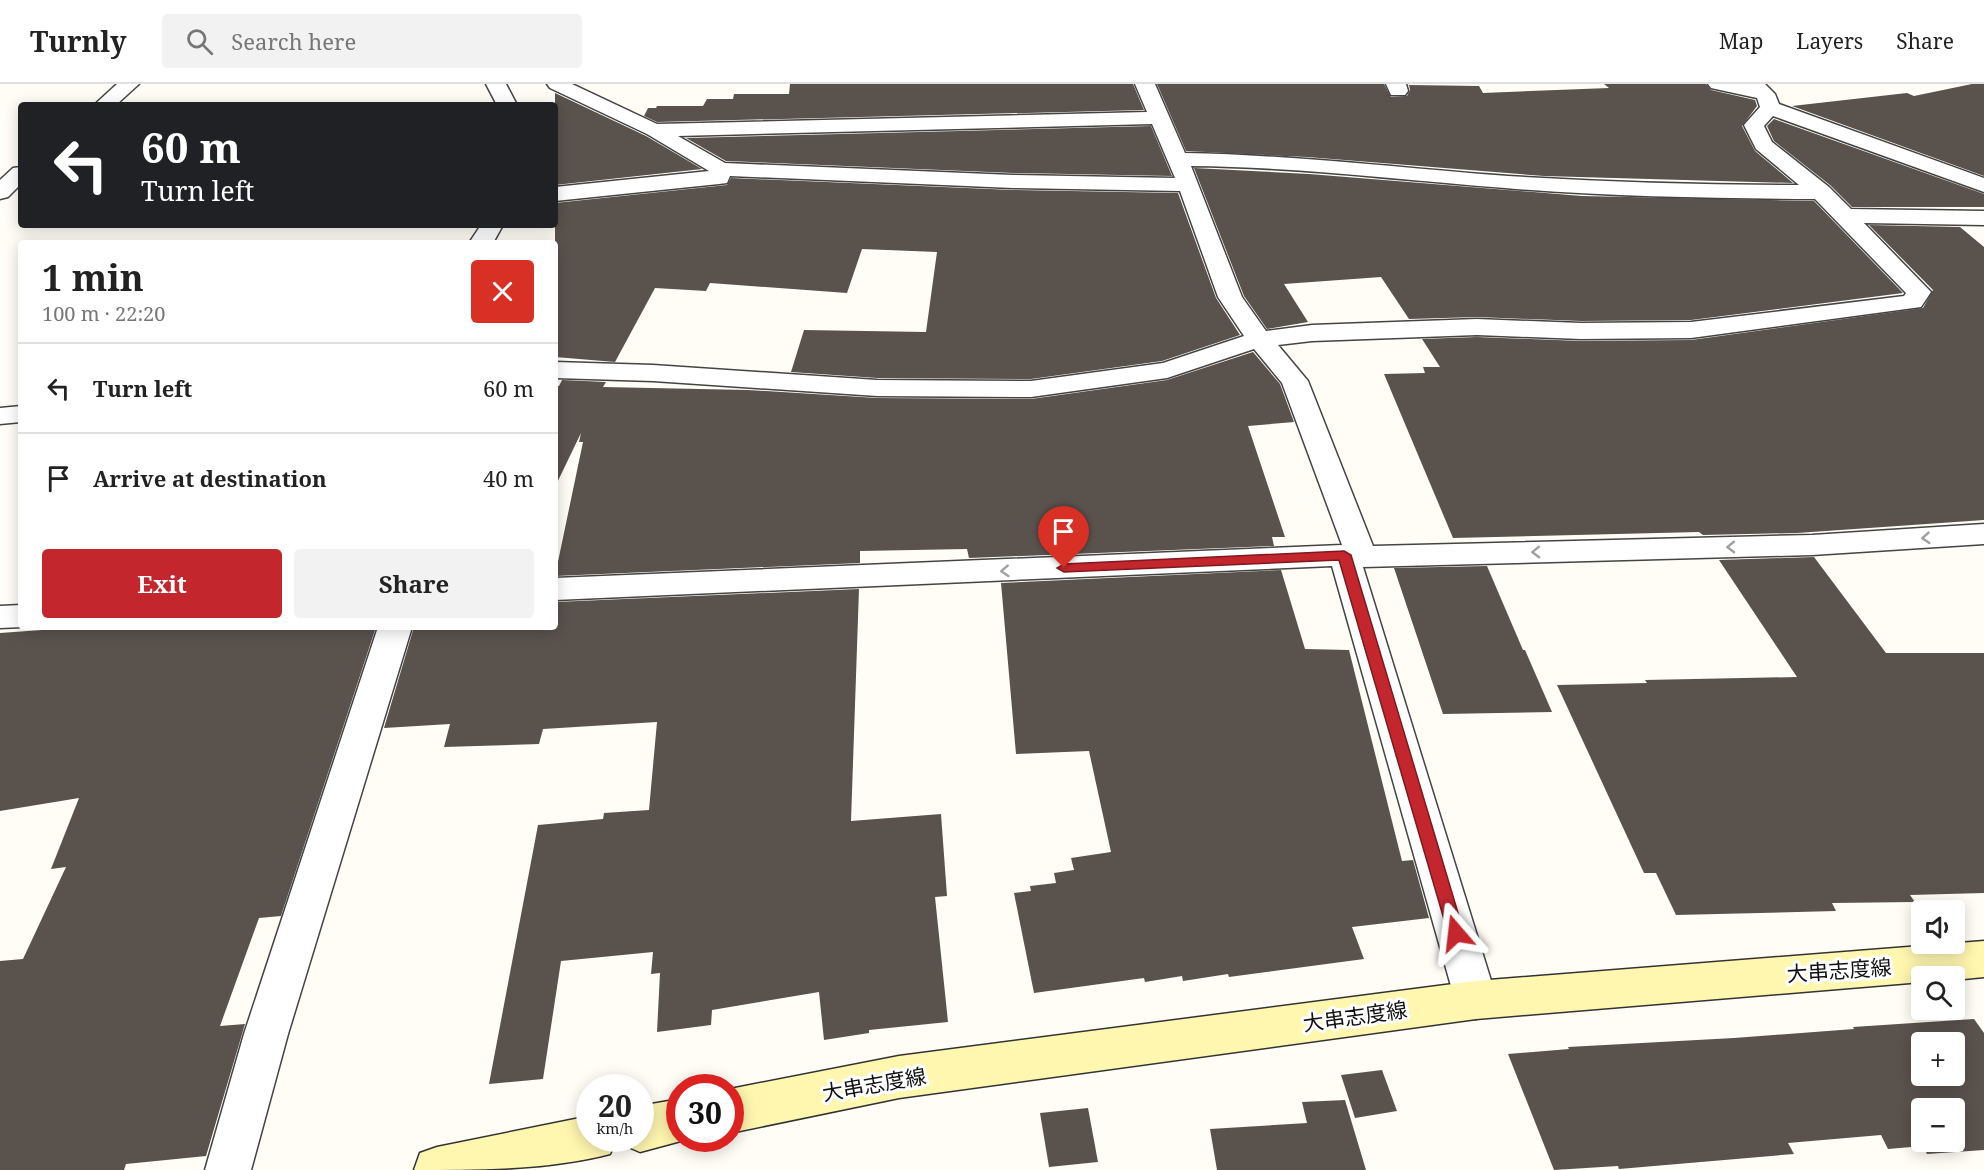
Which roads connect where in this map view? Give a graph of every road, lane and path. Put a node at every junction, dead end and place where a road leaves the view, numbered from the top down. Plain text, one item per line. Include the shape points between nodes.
1 (129, 84) edge
2 (496, 84) edge
3 (557, 84) edge
4 (1145, 84) edge
5 (1718, 84) edge
6 (1763, 96) edge
7 (108, 102) edge
8 (505, 102) edge
9 (1160, 118) junction
10 (654, 130) junction
11 (1177, 159) junction
12 (720, 169) junction
13 (1189, 185) junction
14 (1984, 185) edge
15 (1821, 192) junction
16 (558, 194) edge
17 (1844, 216) junction
18 (1984, 218) edge
19 (1259, 339) junction
20 (558, 370) edge
21 (18, 414) edge
22 (0, 416) edge
23 (1984, 534) edge
24 (1353, 556) junction
25 (558, 589) edge
26 (18, 616) edge
27 (0, 617) edge
28 (393, 630) edge
29 (1984, 959) edge
30 (1476, 1000) junction
31 (744, 1108) edge
32 (576, 1142) edge
33 (228, 1170) edge
34 (437, 1170) edge

1 - 7 street
2 - 8 street
3 - 10 street
4 - 9 street
5 - 6 street
6 - 14 street
6 - 15 street via 1754,125 1763,145
9 - 10 street
9 - 11 street
10 - 12 street
11 - 13 street
11 - 15 street via 1361,168 1519,183
12 - 13 street via 959,181
12 - 16 street via 719,178
13 - 19 street via 1230,297
15 - 17 street
17 - 18 street
17 - 19 street via 1919,292 1912,302 1691,330 1477,327 1312,333
19 - 20 street via 1167,370 1031,389 878,388
19 - 24 street via 1295,381
21 - 22 street
23 -> 24 street via 1812,545
24 -> 25 street
24 - 30 street
26 - 27 street
28 - 33 street via 266,1034
29 - 30 main road, 大串志度線
30 - 31 main road, 大串志度線 via 900,1077
32 - 34 main road

